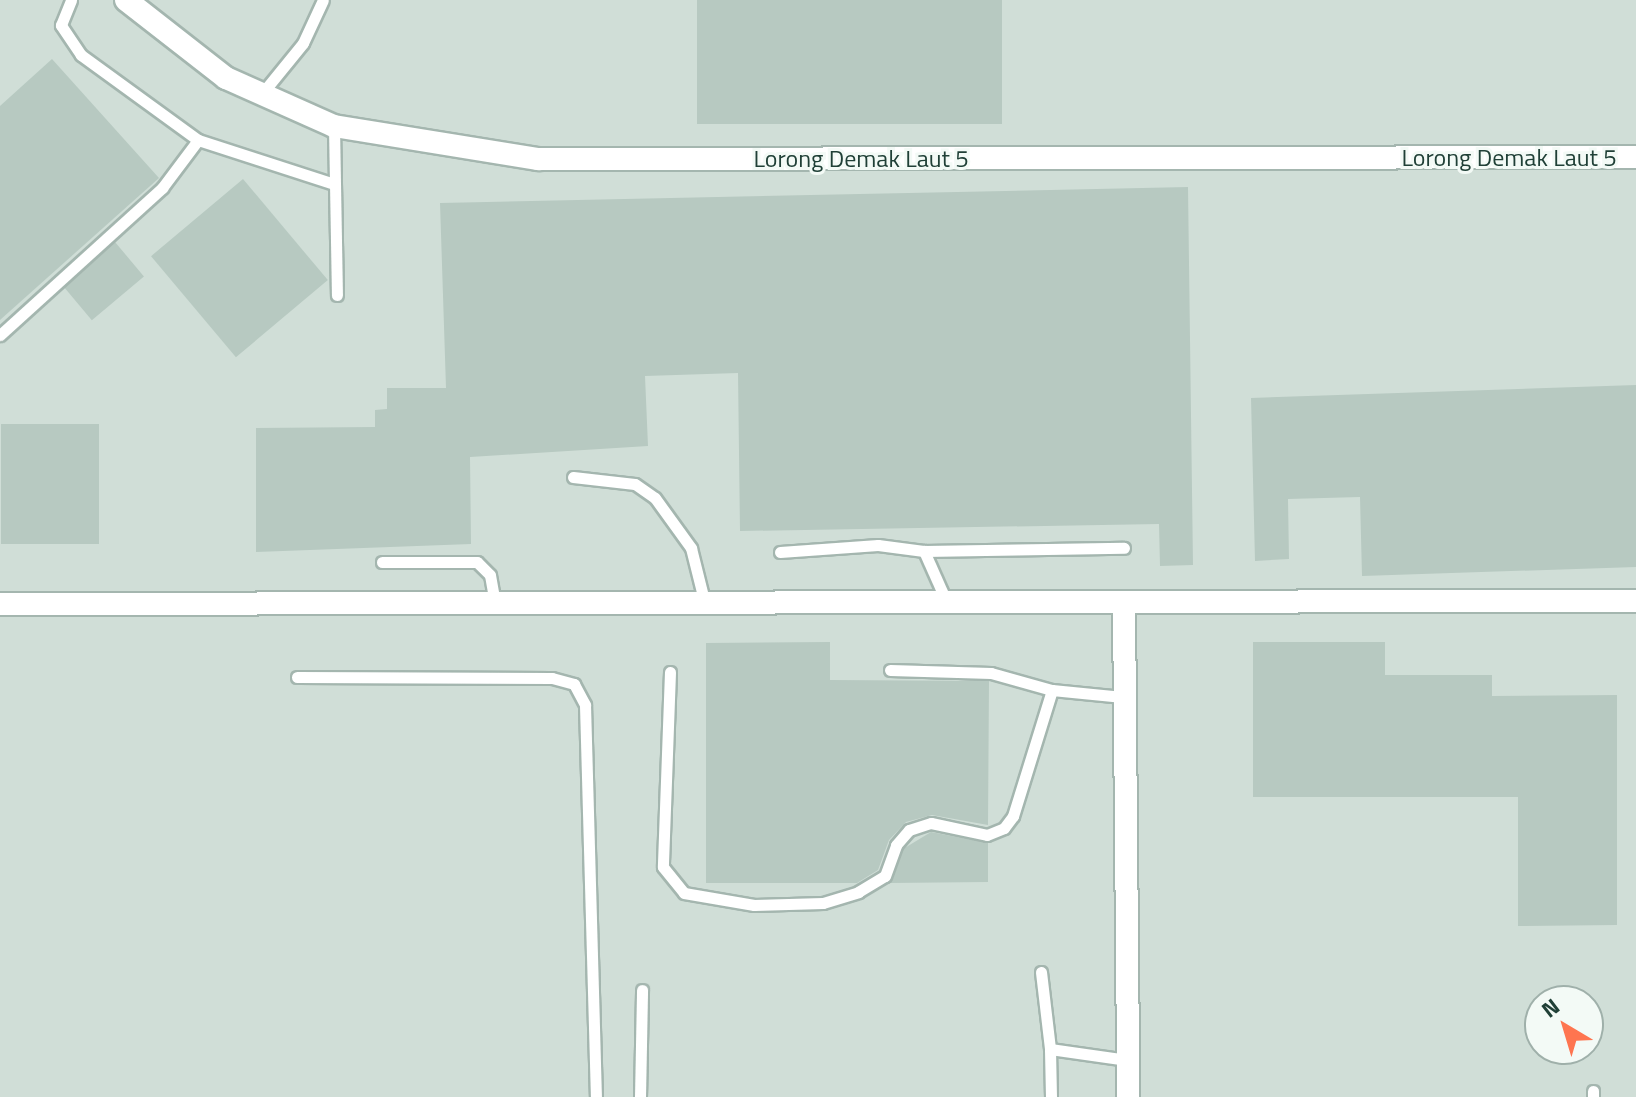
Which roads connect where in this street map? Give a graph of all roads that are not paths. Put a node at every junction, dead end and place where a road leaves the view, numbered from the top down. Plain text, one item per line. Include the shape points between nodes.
1 (71, 0) edge
2 (126, 0) edge
3 (323, 0) edge
4 (260, 96) junction
5 (334, 126) junction
6 (198, 140) junction
7 (1636, 157) edge
8 (331, 183) junction
9 (337, 295) dead end
10 (0, 335) edge
11 (573, 477) dead end
12 (1124, 548) dead end
13 (924, 551) junction
14 (780, 552) dead end
15 (382, 562) dead end
16 (1636, 601) edge
17 (1124, 602) junction
18 (0, 604) edge
19 (706, 604) junction
20 (948, 604) junction
21 (495, 605) junction
22 (890, 670) dead end
23 (670, 672) dead end
24 (297, 677) dead end
25 (1052, 690) junction
26 (1123, 697) junction
27 (1041, 972) dead end
28 (642, 990) dead end
29 (1050, 1049) junction
30 (1127, 1060) junction
31 (596, 1097) edge
32 (640, 1097) edge
33 (1051, 1097) edge
34 (1128, 1097) edge

1 - 6 lane via 61,25 81,55
2 - 4 street, Lorong Demak Laut 5 via 201,61
3 - 4 lane via 303,43
4 - 5 street, Lorong Demak Laut 5
5 - 7 street, Lorong Demak Laut 5 via 538,159
5 - 8 lane
6 - 8 lane
6 - 10 lane via 162,188
8 - 9 lane
11 - 19 lane via 630,483 655,498 691,548
12 - 13 lane
13 - 14 lane via 878,545
13 - 20 lane
15 - 21 lane via 477,562 490,575
16 - 17 street
17 - 20 street
17 - 26 street
18 - 21 street
19 - 20 street
19 - 21 street
22 - 25 lane via 991,673
23 - 25 lane via 663,867 684,893 754,905 823,903 858,892 885,876 896,845 909,830 931,823 987,835 1004,828 1013,816
24 - 31 lane via 552,678 574,684 585,705
25 - 26 lane
26 - 30 street
27 - 29 lane
28 - 32 lane
29 - 30 lane
29 - 33 lane
30 - 34 street

